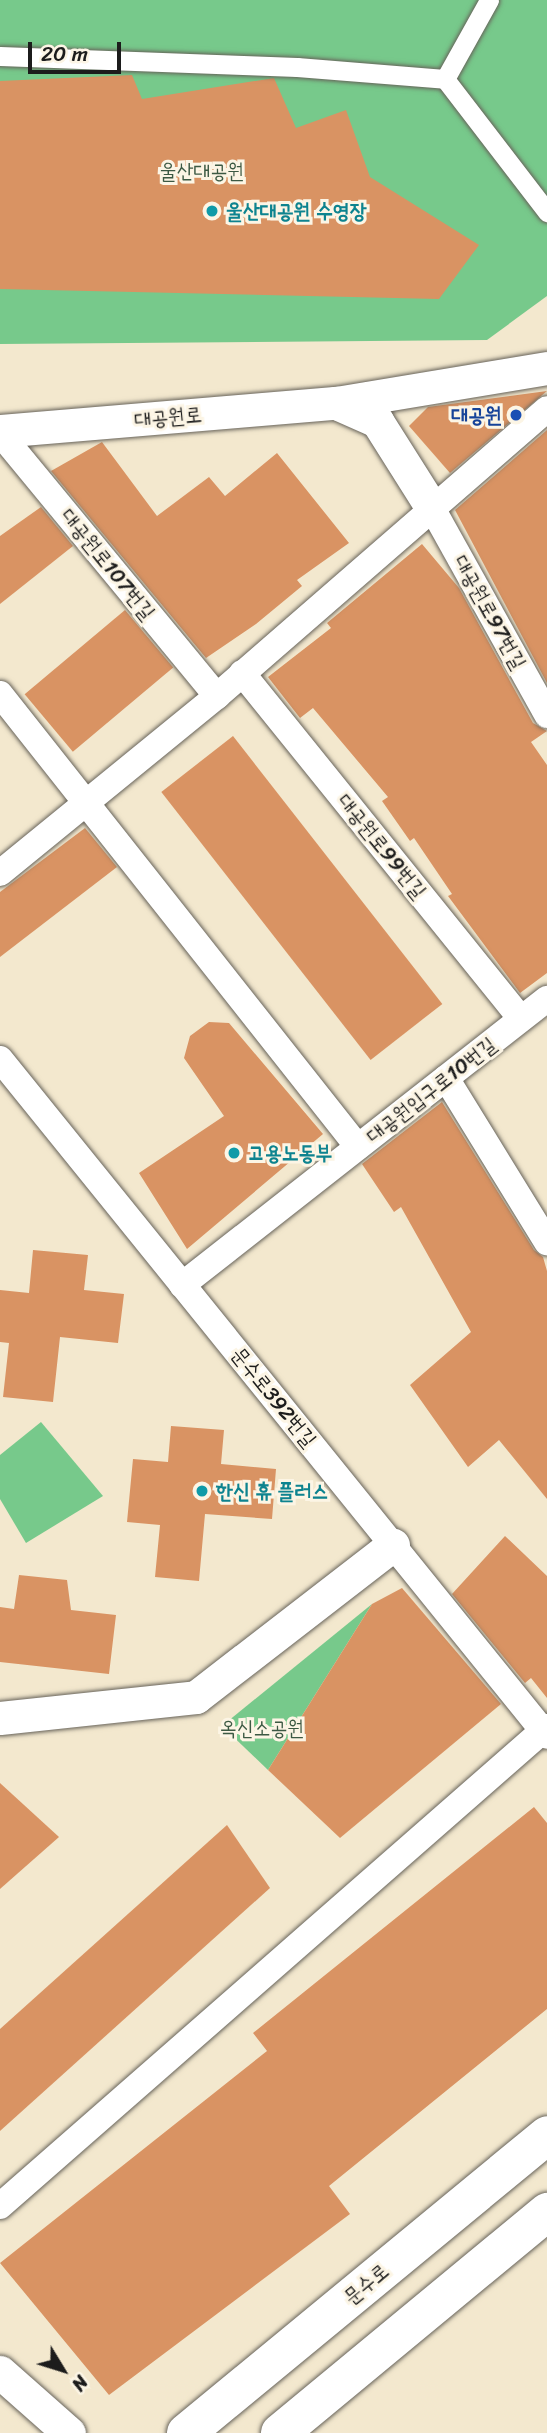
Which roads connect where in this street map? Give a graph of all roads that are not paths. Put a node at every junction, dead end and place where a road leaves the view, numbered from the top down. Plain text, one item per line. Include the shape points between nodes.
1 (489, 0) edge
2 (0, 56) edge
3 (445, 79) junction
4 (547, 212) edge
5 (547, 368) edge
6 (336, 403) junction
7 (547, 409) edge
8 (0, 432) edge
9 (432, 508) junction
10 (242, 673) junction
11 (0, 694) edge
12 (217, 696) junction
13 (547, 715) edge
14 (86, 802) junction
15 (0, 873) edge
16 (547, 999) edge
17 (521, 1020) junction
18 (0, 1059) edge
19 (446, 1078) junction
20 (358, 1147) junction
21 (547, 1241) edge
22 (182, 1285) junction
23 (393, 1545) junction
24 (0, 1718) edge
25 (546, 1731) edge
26 (547, 2135) edge
27 (0, 2206) edge
28 (547, 2212) edge
29 (0, 2372) edge
30 (301, 2426) edge
31 (69, 2433) edge
32 (186, 2433) edge

1 - 3 street
2 - 3 street via 297,67
3 - 4 street
5 - 6 street, 대공원로
6 - 8 street, 대공원로
6 - 9 street, 대공원로 via 377,421
7 - 9 street
8 - 12 street, 대공원로107번길
9 - 10 street
9 - 13 street, 대공원로97번길
10 - 12 street
10 - 17 street, 대공원로99번길
11 - 14 street
12 - 14 street
14 - 15 street
14 - 20 street
16 - 17 street, 대공원입구로10번길
17 - 19 street, 대공원입구로10번길
18 - 22 street, 문수로392번길
19 - 20 street, 대공원입구로10번길
19 - 21 street
20 - 22 street, 대공원입구로10번길
22 - 23 street, 문수로392번길
23 - 24 street via 196,1697
23 - 25 street, 문수로392번길
25 - 27 street
26 - 32 main road, 문수로
28 - 30 main road
29 - 31 street

